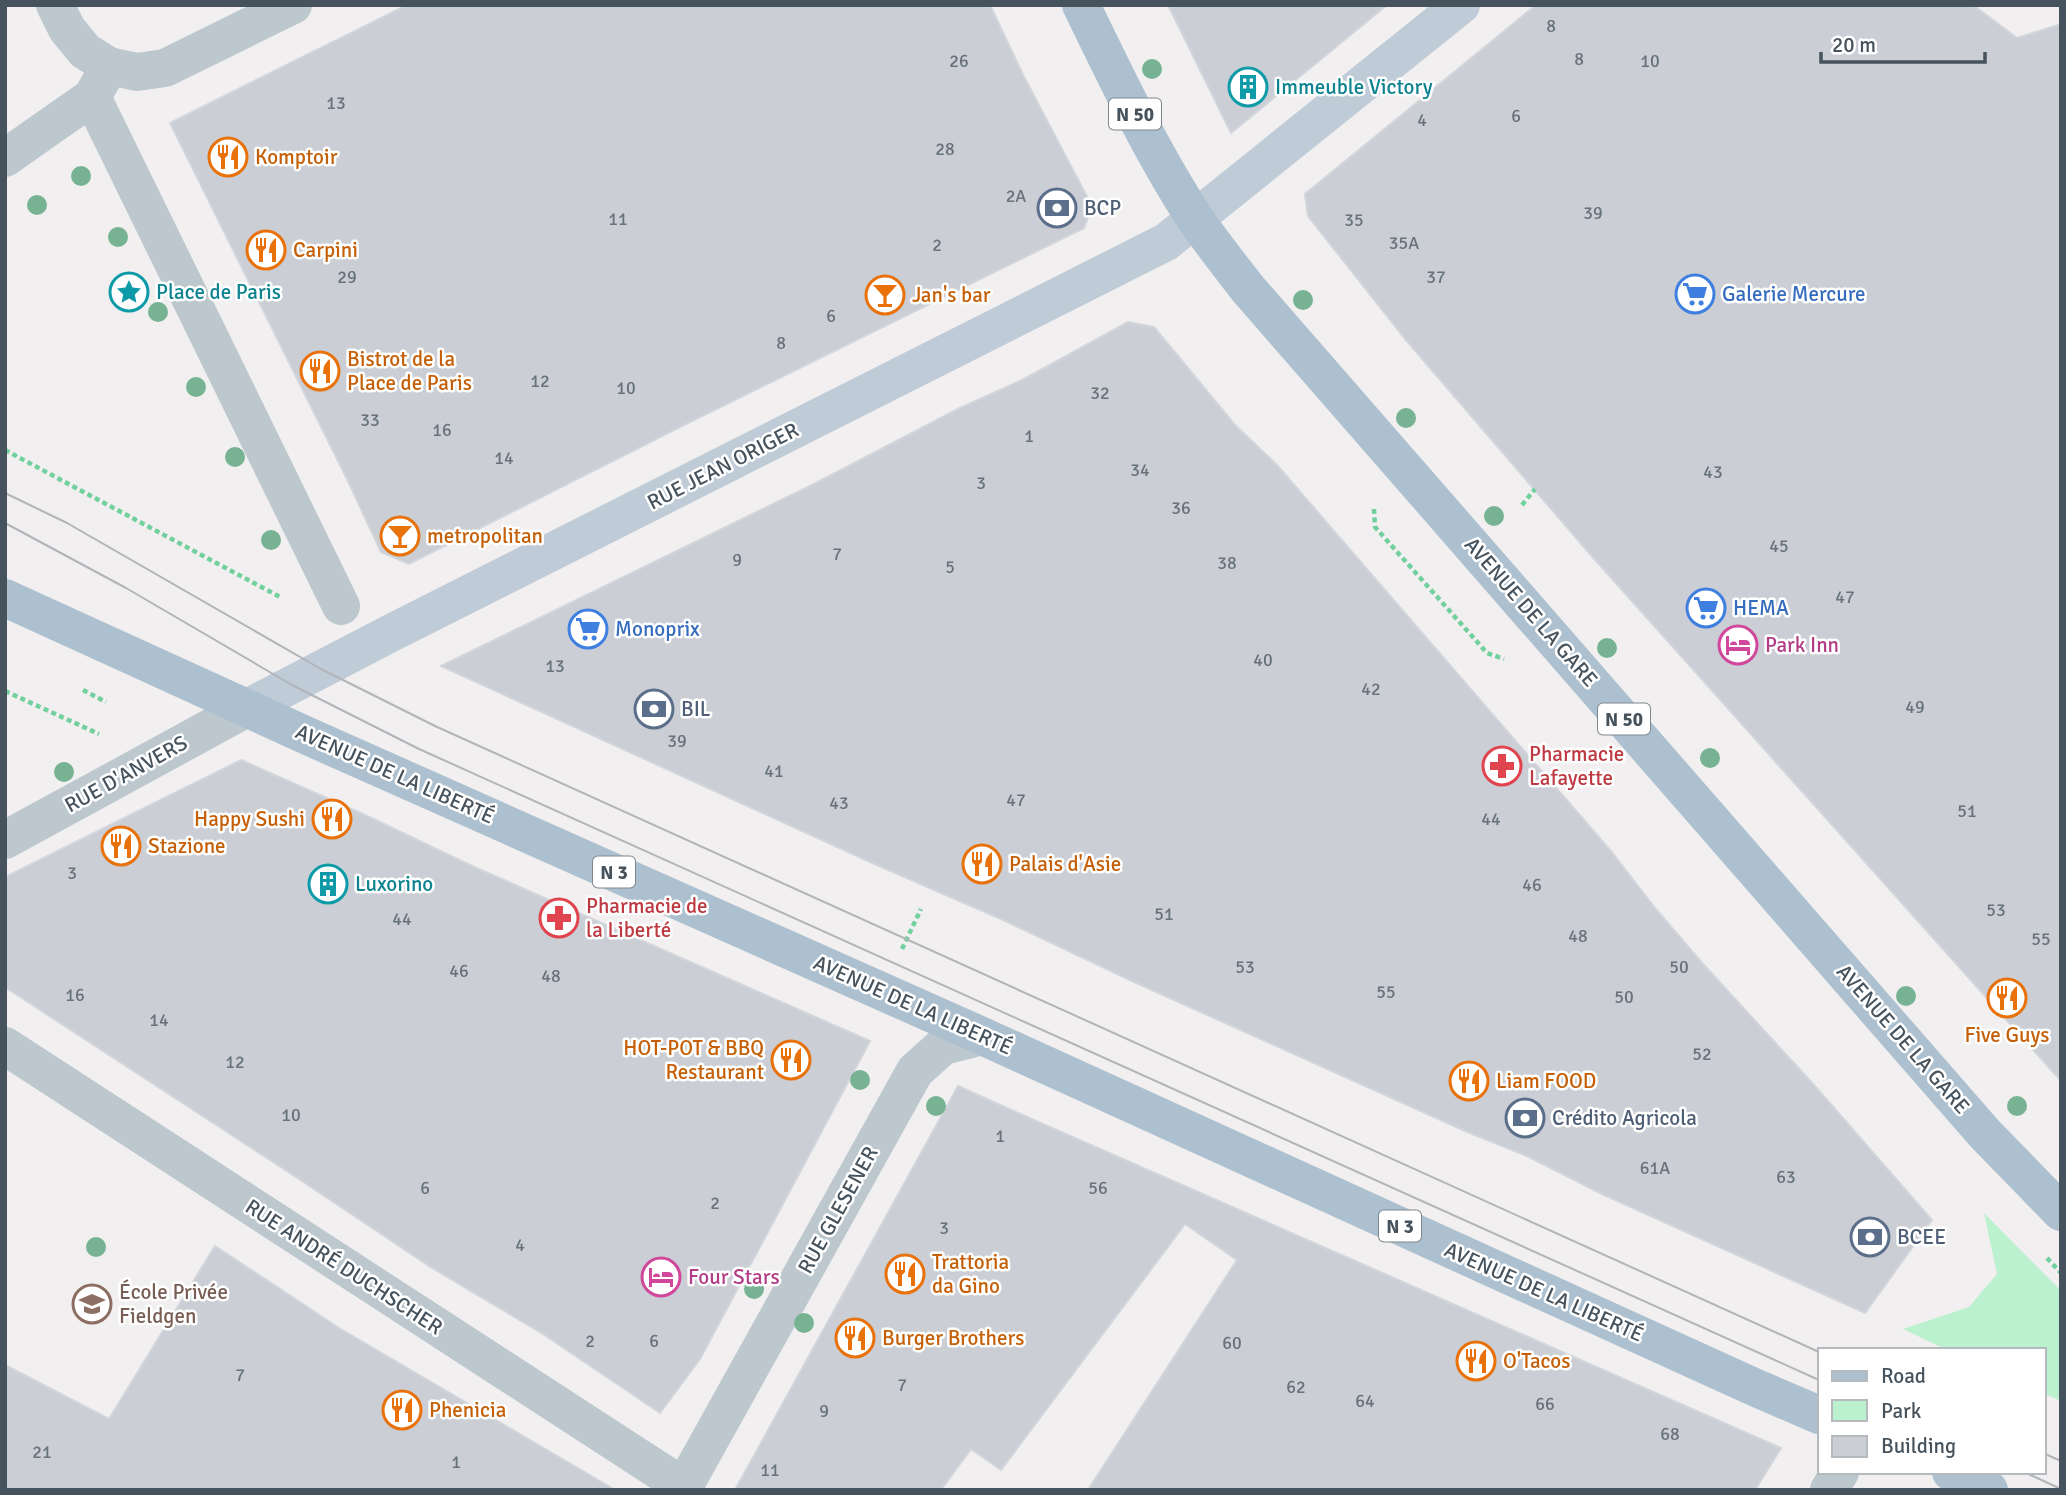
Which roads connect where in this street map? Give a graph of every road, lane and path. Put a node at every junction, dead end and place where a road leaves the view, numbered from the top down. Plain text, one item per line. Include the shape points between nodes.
1 (55, 5) edge
2 (293, 5) edge
3 (1081, 5) edge
4 (1461, 5) edge
5 (101, 82) junction
6 (5, 158) edge
7 (1196, 220) junction
8 (5, 450) edge
9 (1535, 489) dead end
10 (1522, 505) dead end
11 (5, 598) edge
12 (341, 606) joint
13 (5, 691) edge
14 (247, 708) junction
15 (106, 737) dead end
16 (5, 839) edge
17 (982, 1036) junction
18 (5, 1046) edge
19 (2061, 1212) edge
20 (1818, 1415) edge
21 (1839, 1474) edge
22 (1955, 1474) edge
23 (683, 1488) edge
24 (1829, 1490) edge
25 (1989, 1490) edge

1 - 5 street
2 - 5 street via 165,68
3 - 7 main road, AVENUE DE LA GARE / N 50 via 1136,117
4 - 7 main road, RUE JEAN ORIGER
5 - 6 street
5 - 12 street
7 - 14 main road, RUE JEAN ORIGER via 1137,258
7 - 19 main road, AVENUE DE LA GARE / N 50 via 1256,299 1985,1134
8 - 12 path via 318,618
9 - 10 path
11 - 14 main road, AVENUE DE LA LIBERTÉ / N 3
13 - 15 path
14 - 16 street, RUE D'ANVERS
14 - 17 main road, AVENUE DE LA LIBERTÉ / N 3
17 - 20 main road, AVENUE DE LA LIBERTÉ / N 3
17 - 23 street, RUE GLESENER via 943,1046 915,1072
18 - 23 street, RUE ANDRÉ DUCHSCHER
21 - 24 street
22 - 25 main road

